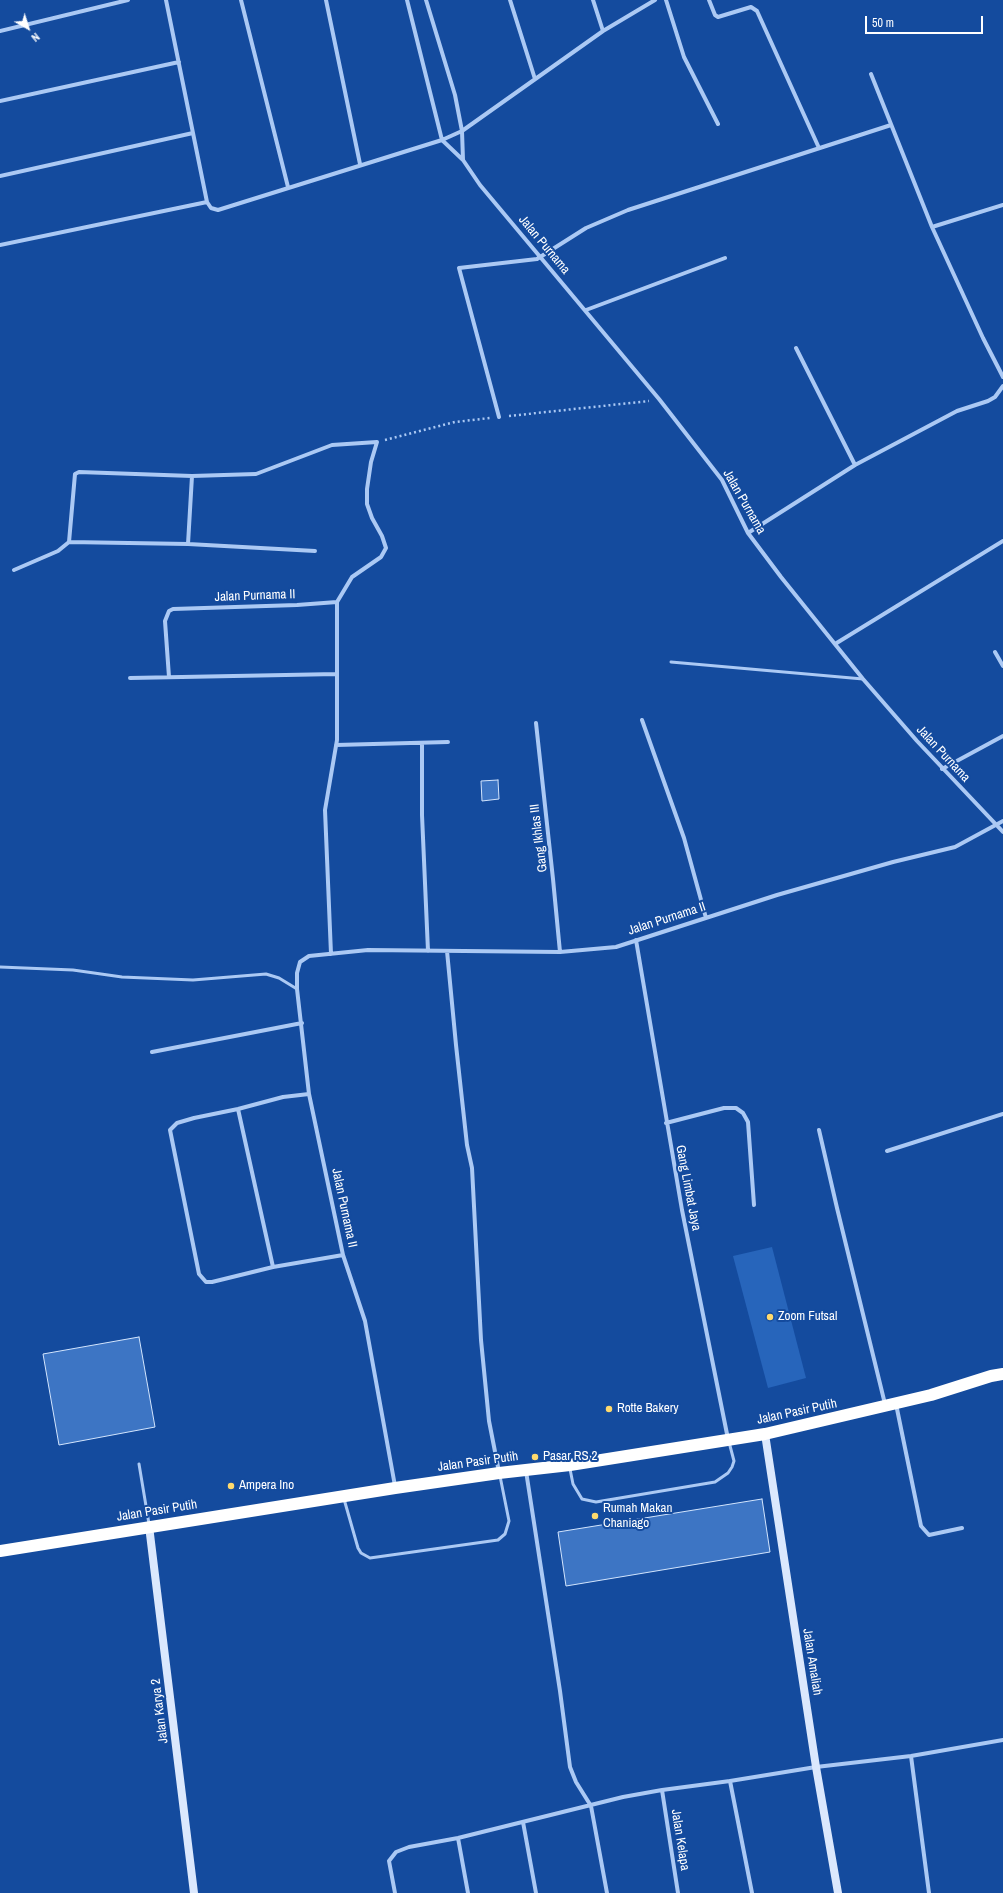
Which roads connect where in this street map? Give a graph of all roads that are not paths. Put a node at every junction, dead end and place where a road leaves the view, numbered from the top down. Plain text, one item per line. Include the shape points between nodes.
1 (128, 0) edge
2 (166, 0) edge
3 (242, 0) edge
4 (326, 0) edge
5 (407, 0) edge
6 (426, 0) edge
7 (510, 0) edge
8 (593, 0) edge
9 (655, 0) edge
10 (666, 0) edge
11 (709, 0) edge
12 (0, 31) edge
13 (603, 31) junction
14 (179, 62) junction
15 (871, 74) dead end
16 (535, 79) junction
17 (0, 101) edge
18 (718, 124) dead end
19 (891, 125) junction
20 (462, 130) junction
21 (193, 133) junction
22 (442, 140) junction
23 (819, 148) junction
24 (463, 160) junction
25 (360, 164) junction
26 (0, 176) edge
27 (288, 187) junction
28 (207, 202) junction
29 (1003, 205) edge
30 (932, 227) junction
31 (0, 245) edge
32 (542, 257) junction
33 (725, 258) dead end
34 (586, 310) junction
35 (796, 348) dead end
36 (1003, 377) edge
37 (1003, 386) edge
38 (499, 417) road end
39 (855, 465) junction
40 (192, 476) junction
41 (748, 532) junction
42 (1003, 541) edge
43 (70, 542) junction
44 (188, 544) junction
45 (315, 551) dead end
46 (14, 570) dead end
47 (337, 602) junction
48 (835, 644) junction
49 (995, 652) dead end
50 (671, 662) dead end
51 (1003, 666) edge
52 (336, 674) junction
53 (169, 677) junction
54 (130, 678) dead end
55 (863, 679) junction
56 (642, 720) dead end
57 (536, 723) dead end
58 (1003, 736) edge
59 (448, 742) dead end
60 (422, 743) junction
61 (336, 744) junction
62 (942, 768) junction
63 (1003, 821) edge
64 (997, 825) junction
65 (1003, 832) edge
66 (706, 918) junction
67 (636, 940) junction
68 (428, 951) junction
69 (447, 952) junction
70 (560, 952) junction
71 (331, 954) junction
72 (0, 967) edge
73 (297, 989) junction
74 (302, 1023) junction
75 (152, 1052) dead end
76 (309, 1094) junction
77 (238, 1109) junction
78 (1003, 1114) edge
79 (666, 1123) junction
80 (819, 1130) dead end
81 (886, 1151) dead end
82 (754, 1205) dead end
83 (343, 1255) junction
84 (273, 1267) junction
85 (1003, 1374) edge
86 (891, 1405) junction
87 (765, 1434) junction
88 (728, 1439) junction
89 (139, 1464) dead end
90 (570, 1465) junction
91 (526, 1470) junction
92 (500, 1473) junction
93 (395, 1488) junction
94 (344, 1496) junction
95 (149, 1526) junction
96 (962, 1528) dead end
97 (0, 1551) edge
98 (1003, 1740) edge
99 (911, 1756) junction
100 (816, 1767) junction
101 (730, 1781) junction
102 (662, 1790) junction
103 (591, 1806) junction
104 (523, 1822) junction
105 (458, 1838) junction
106 (194, 1893) edge
107 (395, 1893) edge
108 (468, 1893) edge
109 (536, 1893) edge
110 (607, 1893) edge
111 (678, 1893) edge
112 (752, 1893) edge
113 (838, 1893) edge
114 (929, 1893) edge

1 - 12 street
2 - 14 street
3 - 27 street
4 - 25 street
5 - 22 street
6 - 20 street via 455,95
7 - 16 street
8 - 13 street
9 - 13 street
10 - 18 street via 684,57
11 - 23 street via 715,15 718,16 752,8 757,11
13 - 16 street
14 - 17 street
14 - 21 street
15 - 19 street
16 - 20 street
19 - 23 street
19 - 30 street
20 - 22 street
20 - 24 street
21 - 26 street
21 - 28 street
22 - 24 street, Jalan Purnama
22 - 25 street
23 - 32 street via 628,210 586,228
24 - 32 street, Jalan Purnama via 480,185
25 - 27 street
27 - 28 street via 218,210 211,208
28 - 31 street
29 - 30 street
30 - 36 street
32 - 34 street, Jalan Purnama
32 - 38 street via 459,268
33 - 34 street
34 - 41 street, Jalan Purnama via 722,480
35 - 39 street
37 - 39 street via 995,397 988,401 957,411
39 - 41 street
40 - 43 street via 80,472 75,474
40 - 44 street
40 - 47 street via 256,474 332,445 377,442 370,462 367,504 386,548 381,557 352,577
41 - 48 street, Jalan Purnama
42 - 48 street
43 - 44 street
43 - 46 street via 58,551
44 - 45 street
47 - 52 street
47 - 53 street, Jalan Purnama II via 173,609 169,611 165,621
48 - 55 street, Jalan Purnama
49 - 51 street
50 - 55 lane
52 - 53 street
52 - 61 street
53 - 54 street
55 - 62 street, Jalan Purnama
56 - 66 street via 684,838
57 - 70 street, Gang Ikhlas III
58 - 62 street
59 - 60 street
60 - 61 street
60 - 68 street via 422,815
61 - 71 street via 325,810
62 - 64 street, Jalan Purnama
63 - 64 street, Jalan Purnama II
64 - 65 street, Jalan Purnama
64 - 66 street, Jalan Purnama II via 955,847 776,895
66 - 67 street, Jalan Purnama II
67 - 70 street, Jalan Purnama II via 616,947
67 - 79 street, Gang Limbat Jaya
68 - 69 street, Jalan Purnama II
68 - 71 street, Jalan Purnama II via 368,950
69 - 70 street, Jalan Purnama II
69 - 92 street via 467,1145 472,1168 482,1348 490,1421
71 - 73 street, Jalan Purnama II via 309,956 300,962
72 - 73 lane via 193,980 266,974 279,978
73 - 74 street, Jalan Purnama II
74 - 75 street
74 - 76 street, Jalan Purnama II
76 - 77 street via 283,1097
76 - 83 street, Jalan Purnama II
77 - 84 street
77 - 84 street via 176,1123 170,1130 199,1274 206,1282 212,1282
78 - 81 street
79 - 82 street via 724,1108 736,1108 743,1113 748,1122
79 - 88 street, Gang Limbat Jaya
80 - 86 street via 837,1208
83 - 84 street
83 - 93 street, Jalan Purnama II via 365,1321
85 - 86 highway, Jalan Pasir Putih
86 - 87 highway, Jalan Pasir Putih
86 - 96 street via 922,1526 929,1535
87 - 88 highway, Jalan Pasir Putih
87 - 100 street, Jalan Amaliah
88 - 90 highway, Jalan Pasir Putih
88 - 90 lane via 734,1461 728,1473 715,1482 596,1502 582,1499 573,1484
89 - 95 lane
90 - 91 highway, Jalan Pasir Putih
91 - 92 highway, Jalan Pasir Putih
91 - 103 street via 570,1767
92 - 93 highway, Jalan Pasir Putih
92 - 94 lane via 509,1521 505,1534 498,1540 370,1558 358,1548
93 - 94 highway, Jalan Pasir Putih
94 - 95 highway, Jalan Pasir Putih
95 - 97 highway, Jalan Pasir Putih
95 - 106 street, Jalan Karya 2
98 - 99 street
99 - 100 street
99 - 114 street
100 - 101 street
100 - 113 street, Jalan Amaliah
101 - 102 street
101 - 112 street
102 - 103 street
102 - 111 street, Jalan Kelapa
103 - 104 street
103 - 110 street
104 - 105 street
104 - 109 street
105 - 107 street via 409,1847 396,1852 389,1861
105 - 108 street

